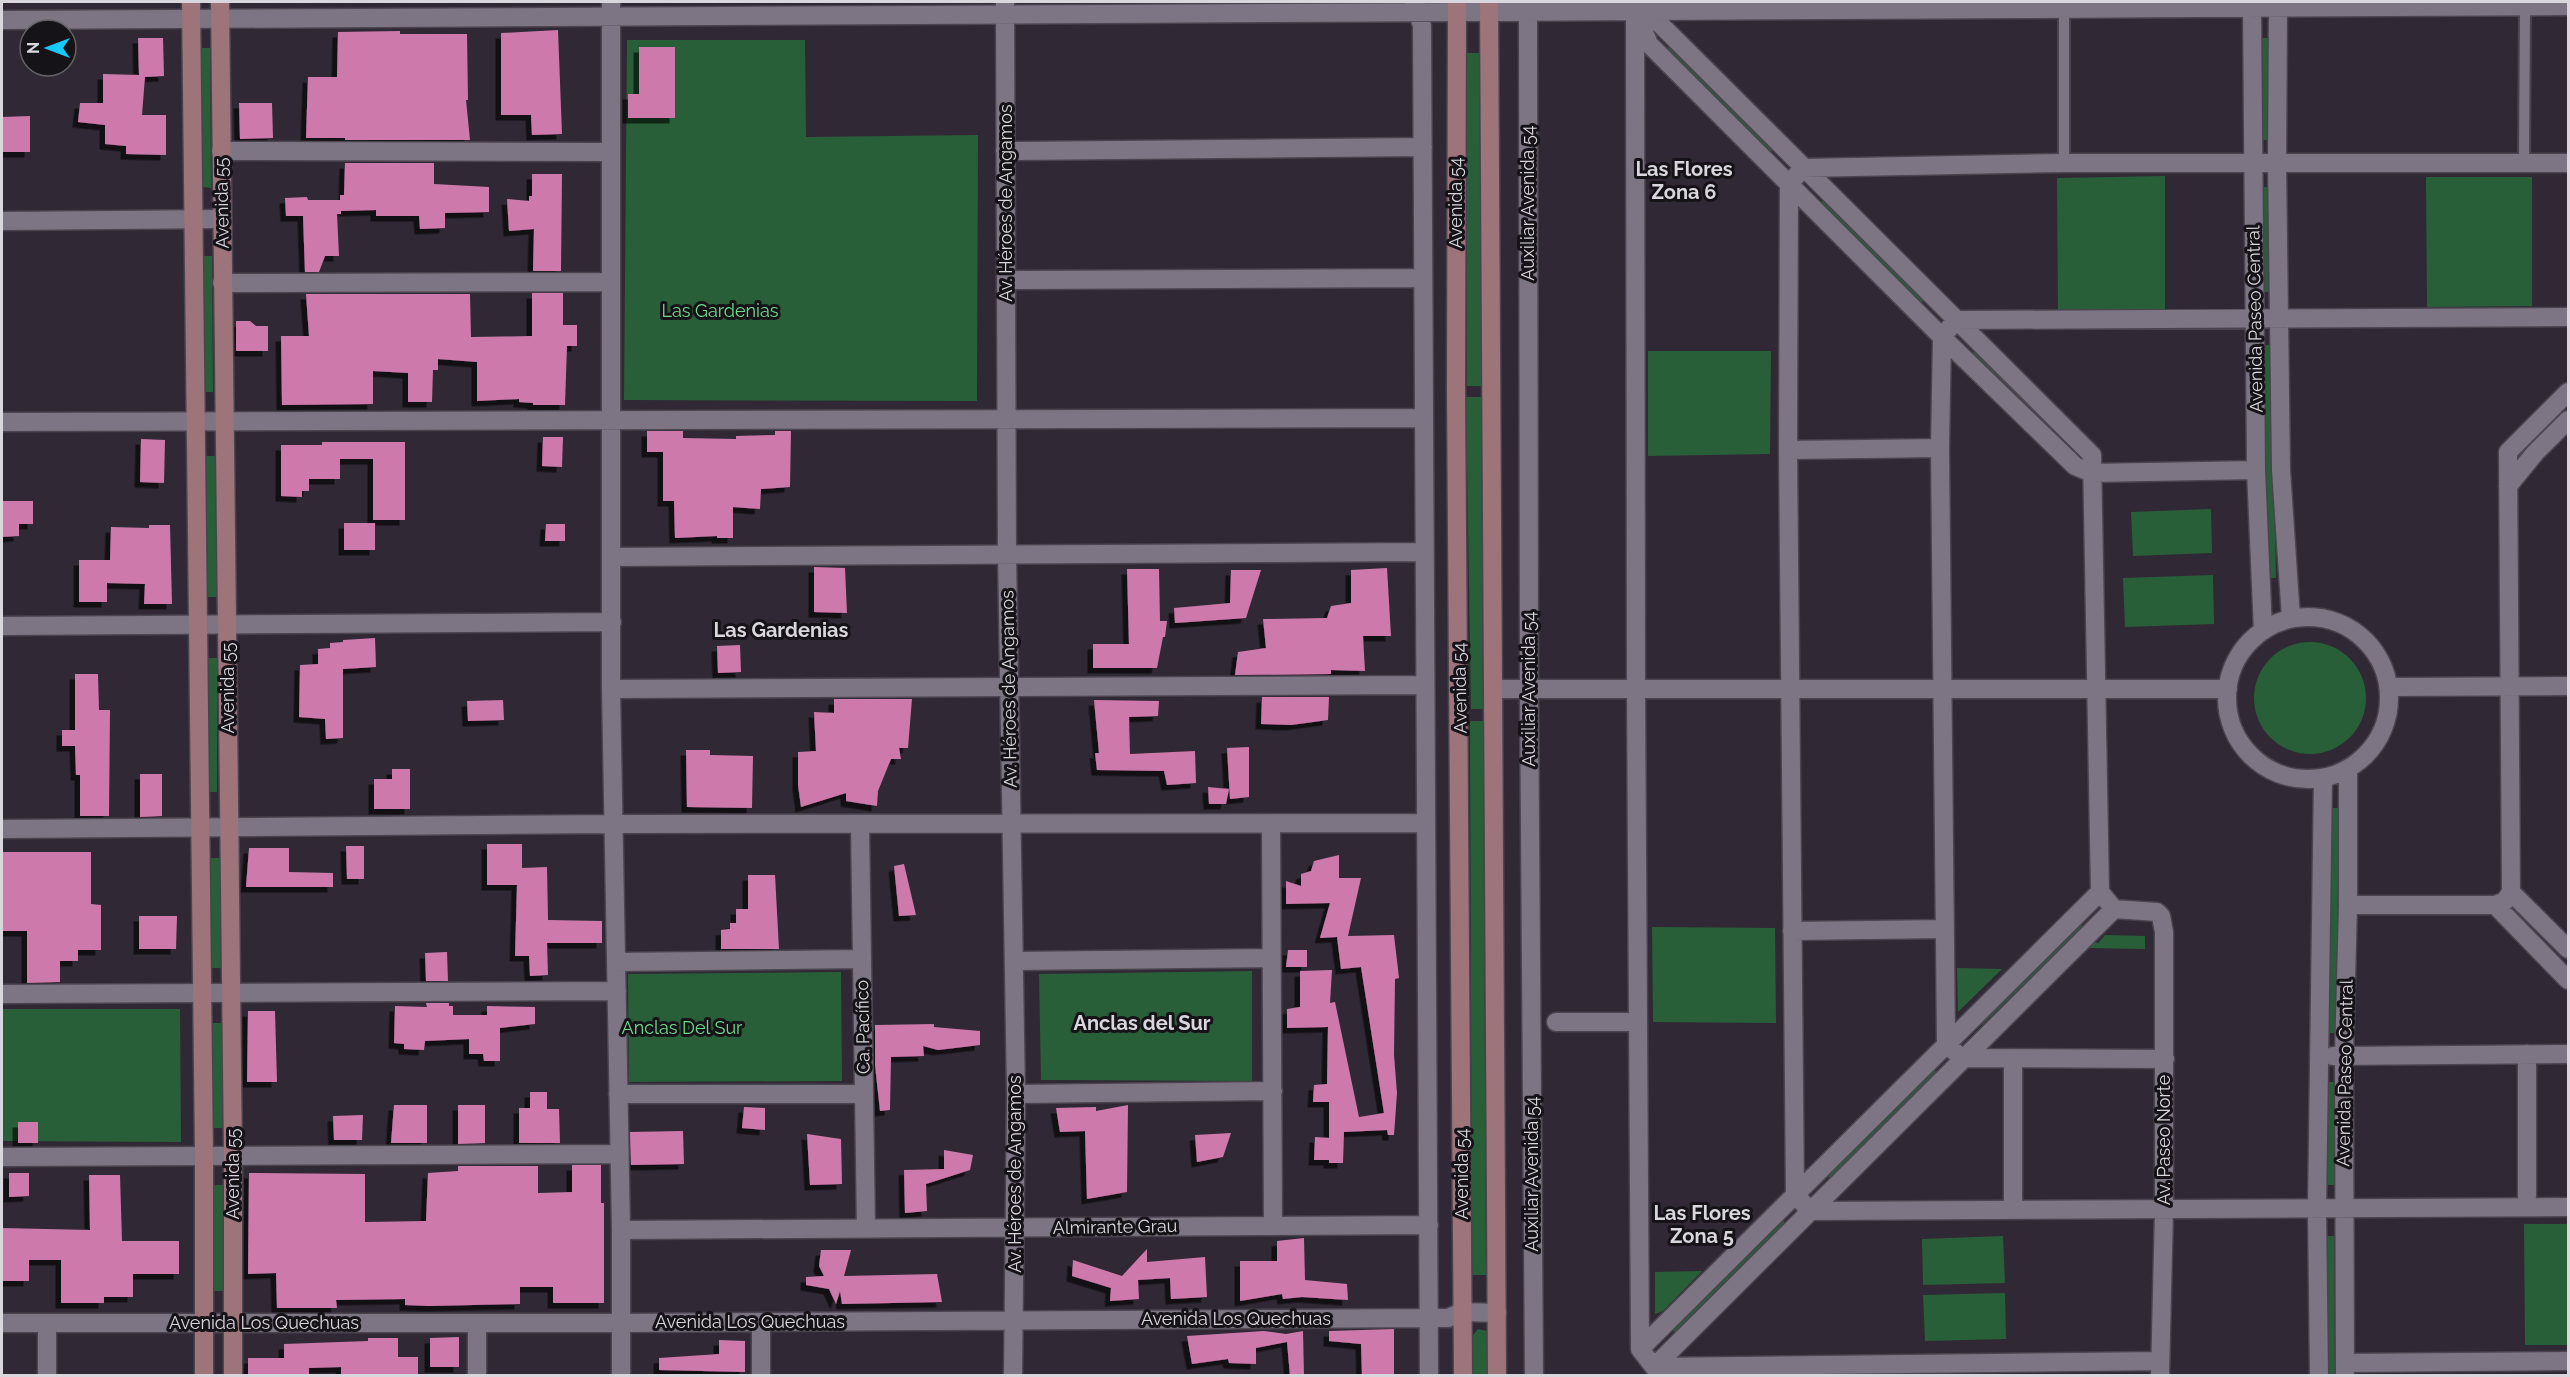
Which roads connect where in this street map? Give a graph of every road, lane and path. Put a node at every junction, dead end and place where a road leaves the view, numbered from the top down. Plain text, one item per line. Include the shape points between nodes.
1 (2332, 4) edge
2 (1942, 5) edge
3 (1457, 6) edge
4 (2525, 6) junction
5 (2568, 6) edge
6 (1416, 7) edge
7 (1489, 7) edge
8 (1528, 7) edge
9 (2278, 7) junction
10 (1005, 8) edge
11 (2252, 8) junction
12 (611, 9) edge
13 (2064, 9) junction
14 (191, 10) edge
15 (220, 10) edge
16 (1642, 12) junction
17 (2, 20) edge
18 (1423, 147) junction
19 (221, 151) junction
20 (1005, 151) junction
21 (611, 152) junction
22 (2064, 163) junction
23 (2253, 163) junction
24 (2277, 163) junction
25 (2524, 163) junction
26 (2568, 163) edge
27 (1803, 168) junction
28 (1789, 184) junction
29 (192, 219) junction
30 (222, 219) junction
31 (2, 220) edge
32 (1423, 278) junction
33 (1006, 280) junction
34 (610, 282) junction
35 (222, 283) junction
36 (2255, 317) junction
37 (2279, 317) junction
38 (2568, 317) edge
39 (1956, 320) junction
40 (1942, 337) junction
41 (2568, 392) edge
42 (1007, 418) junction
43 (1422, 418) junction
44 (610, 420) junction
45 (2568, 420) edge
46 (224, 421) junction
47 (2, 422) edge
48 (195, 422) junction
49 (1940, 448) junction
50 (1788, 450) junction
51 (2256, 470) junction
52 (2092, 473) junction
53 (2508, 486) junction
54 (1423, 552) junction
55 (1007, 554) junction
56 (612, 557) junction
57 (2290, 618) junction
58 (612, 622) junction
59 (2, 626) edge
60 (197, 626) junction
61 (228, 626) junction
62 (2263, 630) junction
63 (1425, 685) junction
64 (1009, 686) junction
65 (2568, 686) edge
66 (2389, 687) junction
67 (2511, 687) junction
68 (2097, 688) junction
69 (611, 689) junction
70 (1494, 689) junction
71 (1529, 689) junction
72 (1790, 689) junction
73 (1944, 689) junction
74 (2228, 689) junction
75 (1636, 690) junction
76 (2348, 771) junction
77 (2323, 778) junction
78 (1425, 823) junction
79 (615, 824) junction
80 (1271, 824) junction
81 (860, 825) junction
82 (1011, 825) junction
83 (199, 826) junction
84 (229, 826) junction
85 (2, 829) edge
86 (2100, 892) junction
87 (2511, 892) junction
88 (2348, 905) junction
89 (2495, 905) junction
90 (2114, 909) junction
91 (1944, 929) junction
92 (1792, 931) junction
93 (2568, 949) edge
94 (1271, 958) junction
95 (862, 959) junction
96 (1014, 961) junction
97 (616, 962) junction
98 (2568, 980) edge
99 (617, 991) junction
100 (202, 993) junction
101 (231, 993) junction
102 (2, 994) edge
103 (1556, 1022) dead end
104 (1627, 1022) dead end
105 (1946, 1043) junction
106 (2527, 1054) junction
107 (2568, 1054) edge
108 (2320, 1056) junction
109 (2344, 1056) junction
110 (1961, 1058) junction
111 (2013, 1058) junction
112 (2165, 1059) junction
113 (1273, 1091) junction
114 (618, 1094) junction
115 (864, 1094) junction
116 (1016, 1094) junction
117 (619, 1154) junction
118 (233, 1155) junction
119 (204, 1156) junction
120 (2, 1157) edge
121 (1795, 1194) junction
122 (2527, 1196) dead end
123 (2568, 1207) edge
124 (2343, 1209) junction
125 (2013, 1210) junction
126 (2164, 1210) junction
127 (2317, 1210) junction
128 (1810, 1211) junction
129 (1273, 1225) junction
130 (1429, 1225) junction
131 (866, 1229) junction
132 (1016, 1229) junction
133 (621, 1230) junction
134 (1462, 1312) junction
135 (1497, 1313) junction
136 (1429, 1318) junction
137 (1013, 1320) junction
138 (233, 1322) junction
139 (761, 1322) junction
140 (2, 1323) edge
141 (47, 1323) junction
142 (203, 1323) junction
143 (477, 1323) junction
144 (620, 1323) junction
145 (1640, 1349) junction
146 (2568, 1361) edge
147 (1653, 1367) junction
148 (2160, 1368) edge
149 (2345, 1369) edge
150 (1919, 1370) edge
151 (47, 1376) edge
152 (204, 1376) edge
153 (233, 1376) edge
154 (477, 1376) edge
155 (621, 1376) edge
156 (761, 1376) edge
157 (1013, 1376) edge
158 (1429, 1376) edge
159 (1462, 1376) edge
160 (1497, 1376) edge
161 (1534, 1376) edge
162 (2319, 1376) edge

1 - 4 street
1 - 9 street
2 - 13 street
2 - 16 street
3 - 6 street
3 - 7 street
3 - 134 street, Avenida 54
4 - 5 street
4 - 25 lane
6 - 10 street
6 - 18 street via 1422,26
7 - 8 street
7 - 70 street, Avenida 54
8 - 16 street
8 - 71 street, Auxiliar Avenida 54
9 - 11 street
9 - 24 street, Avenida Paseo Central
10 - 12 street
10 - 20 street, Av. Héroes de Angamos
11 - 13 street
11 - 23 street, Avenida Paseo Central
12 - 15 street
12 - 21 street
13 - 22 lane
14 - 15 street
14 - 17 street
14 - 29 street, Avenida 55
15 - 19 street, Avenida 55
16 - 27 street
16 - 28 street via 1649,44
16 - 75 street
18 - 20 street
18 - 32 street
19 - 21 street
19 - 30 street, Avenida 55
20 - 33 street, Av. Héroes de Angamos
21 - 34 street
22 - 23 street
22 - 27 street
23 - 24 street
23 - 36 street, Avenida Paseo Central
24 - 25 street
24 - 37 street, Avenida Paseo Central
25 - 26 street
27 - 28 street
27 - 39 street
28 - 40 street
28 - 50 street
29 - 30 street
29 - 31 street
29 - 48 street, Avenida 55
30 - 35 street, Avenida 55
32 - 33 street
32 - 43 street
33 - 42 street, Av. Héroes de Angamos
34 - 35 street
34 - 44 street
35 - 46 street, Avenida 55
36 - 37 street
36 - 39 street
36 - 51 street, Avenida Paseo Central
37 - 38 street
37 - 57 street, Avenida Paseo Central via 2281,470
39 - 40 street
39 - 52 street via 2092,455
40 - 49 street
40 - 52 street via 2075,466
41 - 53 street via 2508,452
42 - 43 street
42 - 44 street
42 - 55 street, Av. Héroes de Angamos
43 - 54 street
44 - 46 street
44 - 56 street
45 - 53 street
46 - 48 street
46 - 61 street, Avenida 55
47 - 48 street
48 - 60 street, Avenida 55
49 - 50 street
49 - 73 street
50 - 72 street
51 - 52 street
51 - 62 street, Avenida Paseo Central
52 - 68 street
53 - 67 street
54 - 55 street
54 - 63 street
55 - 56 street
55 - 64 street, Av. Héroes de Angamos
56 - 58 street
57 - 62 street
57 - 66 street via 2310,616 2347,626 2375,652
58 - 61 street
58 - 69 street
59 - 60 street
60 - 61 street
60 - 83 street, Avenida 55
61 - 84 street, Avenida 55
62 - 74 street via 2246,646 2234,666
63 - 64 street
63 - 78 street
64 - 69 street
64 - 82 street, Av. Héroes de Angamos
65 - 67 street
66 - 67 street
66 - 76 street via 2388,712 2380,736
67 - 87 street
68 - 73 street
68 - 74 street
68 - 86 street
69 - 79 street
70 - 71 street
70 - 135 street, Avenida 54
71 - 75 street
71 - 161 street, Auxiliar Avenida 54
72 - 73 street
72 - 75 street
72 - 92 street
73 - 91 street
74 - 77 street via 2229,713 2237,737 2253,757 2273,771 2298,779
75 - 145 street
76 - 77 street
76 - 88 street, Avenida Paseo Central
77 - 108 street, Avenida Paseo Central
78 - 80 street
78 - 130 street
79 - 81 street
79 - 84 street
79 - 97 street
80 - 82 street
80 - 94 street
81 - 82 street
81 - 95 street, Ca. Pacífico
82 - 96 street, Av. Héroes de Angamos
83 - 84 street
83 - 85 street
83 - 100 street, Avenida 55
84 - 101 street, Avenida 55
86 - 90 street
86 - 105 street
87 - 89 street via 2505,901
87 - 93 street
88 - 89 street
88 - 109 street, Avenida Paseo Central
89 - 98 street
90 - 110 street
90 - 112 street, Av. Paseo Norte via 2152,910 2161,916
91 - 92 street
91 - 105 street
92 - 121 street
94 - 96 street
94 - 113 street
95 - 97 street
95 - 115 street, Ca. Pacífico
96 - 116 street, Av. Héroes de Angamos
97 - 99 street
99 - 101 street
99 - 114 street
100 - 101 street
100 - 102 street
100 - 119 street, Avenida 55
101 - 118 street, Avenida 55
103 - 104 street
105 - 110 street
105 - 121 street
106 - 107 street
106 - 109 street
106 - 122 street
108 - 109 street
108 - 127 street, Avenida Paseo Central
109 - 124 street, Avenida Paseo Central
110 - 111 street
110 - 128 street
111 - 112 street
111 - 125 street
112 - 126 street, Av. Paseo Norte
113 - 116 street
113 - 129 street
114 - 115 street
114 - 117 street
115 - 131 street, Ca. Pacífico
116 - 132 street, Av. Héroes de Angamos
117 - 118 street
117 - 133 street
118 - 119 street
118 - 138 street, Avenida 55
119 - 120 street
119 - 142 street, Avenida 55
121 - 128 street
121 - 145 street
123 - 124 street
124 - 127 street
124 - 149 street, Avenida Paseo Central
125 - 126 street
125 - 128 street
126 - 127 street
126 - 148 street, Av. Paseo Norte
127 - 162 street, Avenida Paseo Central
128 - 147 street
129 - 130 street, Almirante Grau
129 - 132 street, Almirante Grau
130 - 136 street
131 - 132 street, Almirante Grau
131 - 133 street, Almirante Grau
132 - 137 street, Av. Héroes de Angamos
133 - 144 street
134 - 135 street, Avenida Los Quechuas
134 - 136 street, Avenida Los Quechuas via 1448,1318
134 - 159 street, Avenida 54
135 - 160 street, Avenida 54
136 - 137 street, Avenida Los Quechuas
136 - 158 street
137 - 139 street, Avenida Los Quechuas
137 - 157 street, Av. Héroes de Angamos
138 - 142 street, Avenida Los Quechuas
138 - 143 street, Avenida Los Quechuas
138 - 153 street, Avenida 55
139 - 144 street, Avenida Los Quechuas
139 - 156 street
140 - 141 street, Avenida Los Quechuas
141 - 142 street, Avenida Los Quechuas
141 - 151 street
142 - 152 street, Avenida 55
143 - 144 street, Avenida Los Quechuas
143 - 154 street
144 - 155 street
145 - 147 street
146 - 149 street
147 - 150 street
148 - 150 street

